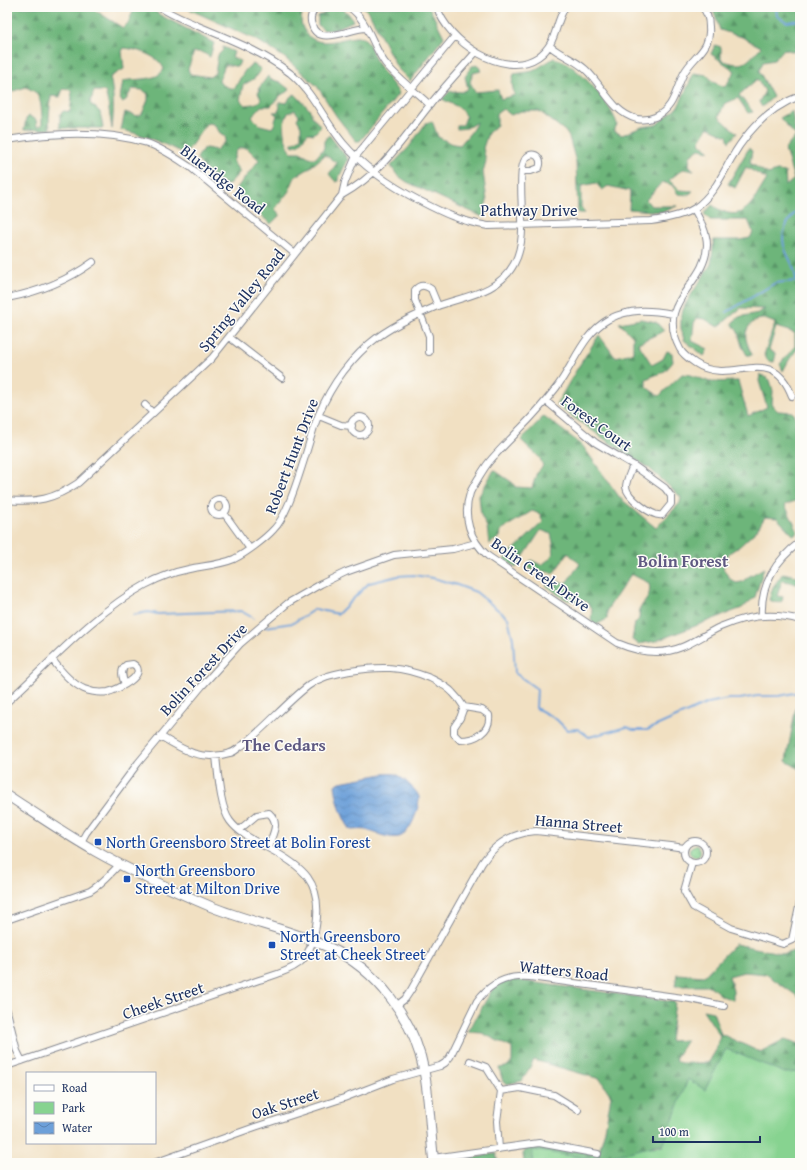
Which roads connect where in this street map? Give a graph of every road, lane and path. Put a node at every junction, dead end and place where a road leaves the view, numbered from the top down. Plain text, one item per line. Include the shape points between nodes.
1 (160, 7) edge
2 (316, 7) edge
3 (348, 7) edge
4 (437, 7) edge
5 (565, 7) edge
6 (702, 7) edge
7 (366, 28) junction
8 (454, 36) junction
9 (550, 46) junction
10 (476, 52) junction
11 (412, 89) junction
12 (800, 96) edge
13 (430, 105) junction
14 (7, 140) edge
15 (356, 156) junction
16 (522, 171) dead end
17 (374, 172) junction
18 (342, 195) junction
19 (694, 209) junction
20 (521, 226) junction
21 (295, 254) junction
22 (93, 262) dead end
23 (7, 298) edge
24 (438, 306) junction
25 (421, 313) junction
26 (673, 314) junction
27 (229, 337) junction
28 (429, 352) dead end
29 (282, 378) dead end
30 (792, 396) dead end
31 (546, 401) junction
32 (146, 405) dead end
33 (153, 413) junction
34 (319, 416) junction
35 (352, 426) dead end
36 (634, 465) junction
37 (7, 500) edge
38 (224, 513) dead end
39 (800, 542) edge
40 (476, 543) junction
41 (250, 549) junction
42 (762, 616) junction
43 (800, 620) edge
44 (52, 659) junction
45 (125, 684) dead end
46 (7, 702) edge
47 (464, 707) junction
48 (160, 736) junction
49 (216, 756) junction
50 (7, 795) edge
51 (239, 830) junction
52 (81, 842) junction
53 (268, 848) junction
54 (684, 848) junction
55 (692, 863) junction
56 (120, 864) junction
57 (800, 902) edge
58 (7, 920) edge
59 (312, 940) junction
60 (396, 1006) junction
61 (724, 1006) dead end
62 (7, 1011) edge
63 (470, 1060) dead end
64 (22, 1061) junction
65 (7, 1066) edge
66 (424, 1071) junction
67 (501, 1091) junction
68 (578, 1110) dead end
69 (499, 1148) junction
70 (598, 1154) dead end
71 (434, 1160) edge
72 (154, 1163) edge

1 - 15 street, Pathway Drive via 243,46 290,73 305,87 343,143
2 - 7 street via 310,20 312,27 325,36
3 - 7 street via 359,15
4 - 8 street via 445,25
5 - 9 street
6 - 9 street via 709,20 709,40 684,74 669,107 650,119 638,119 614,106 587,70
7 - 11 street via 386,64
8 - 10 street
8 - 11 street, Spring Valley Road
9 - 10 street via 538,57 515,64 501,62
10 - 13 street, Spring Valley Road
11 - 13 street
11 - 15 street, Spring Valley Road
12 - 19 street, Pathway Drive via 778,106 760,121 738,148 714,189
13 - 17 street, Spring Valley Road via 390,156
14 - 21 street, Blueridge Road via 35,136 82,135 124,138 148,144 190,167
15 - 17 street, Pathway Drive
15 - 18 street, Spring Valley Road
16 - 20 street, Robert Hunt Drive
17 - 18 street, Spring Valley Road
17 - 20 street, Pathway Drive via 404,193 454,218 488,226
18 - 21 street, Spring Valley Road
19 - 20 street, Pathway Drive via 651,221
19 - 26 street via 704,230 707,245 699,271
20 - 24 street, Robert Hunt Drive via 519,253 505,277 482,293
21 - 27 street, Spring Valley Road
22 - 23 street via 50,286
24 - 25 street, Robert Hunt Drive
24 - 25 street via 431,289 420,286 414,293
25 - 28 street via 429,336
25 - 34 street, Robert Hunt Drive via 386,332 358,354 339,378
26 - 30 street via 677,343 684,355 692,361 715,372 759,367 767,369 779,375
26 - 31 street, Bolin Creek Drive via 645,310 630,311 601,324 588,337
27 - 29 street
27 - 33 street, Spring Valley Road via 212,358
31 - 36 street, Forest Court via 596,443
31 - 40 street, Bolin Creek Drive via 488,463 471,492 468,525
32 - 33 street
33 - 37 street, Spring Valley Road via 78,483 66,491 44,500
34 - 35 street via 340,425
34 - 41 street, Robert Hunt Drive via 283,516 274,530
36 - 36 street, Forest Court via 665,488 670,496 671,504 662,515 657,516 648,511 628,492 626,486
38 - 41 street
39 - 42 street via 786,554 772,573 764,591
40 - 42 street, Bolin Creek Drive via 488,556 617,642 640,651 673,650 735,621
40 - 48 street, Bolin Forest Drive via 453,549 394,555 346,572 302,594 240,644
41 - 44 street, Robert Hunt Drive via 234,559 186,570 148,584 118,603
42 - 43 street, Bolin Creek Drive
44 - 45 street via 70,679 89,690 109,692
44 - 46 street, Robert Hunt Drive
47 - 47 street via 482,710 489,715 490,723 485,730 469,740 460,740 454,734 454,727
47 - 49 street via 453,692 441,683 419,673 379,667 334,674 319,678 308,686 232,753
48 - 49 street via 197,755
48 - 52 street, Bolin Forest Drive
49 - 51 street, Cheek Street via 222,803 229,820
50 - 52 main road
51 - 53 street, Cheek Street
51 - 53 street via 257,815 269,813 276,823
52 - 56 main road
53 - 59 street, Cheek Street via 297,865 313,887 317,915
54 - 55 street via 684,856
54 - 55 street via 688,842 696,840 706,847 704,858 698,863
54 - 60 street, Hanna Street via 536,831 516,834 497,845 482,863 411,990
55 - 57 street via 684,891 693,907 731,928 783,944 792,940
56 - 58 street via 90,891
56 - 59 main road via 176,892 223,911
59 - 60 main road via 339,952 361,967 381,986
59 - 64 street, Cheek Street via 302,961 292,968
60 - 66 main road via 411,1033
61 - 66 street, Watters Road via 690,998 530,977 512,977 495,983 482,994 450,1057 440,1066
62 - 64 street via 17,1052
63 - 67 street via 486,1067
64 - 65 street, Cheek Street
66 - 71 main road
66 - 72 street, Oak Street via 393,1079
67 - 68 street via 520,1088 554,1095
67 - 69 street via 497,1121
69 - 70 street via 539,1143
69 - 71 street

